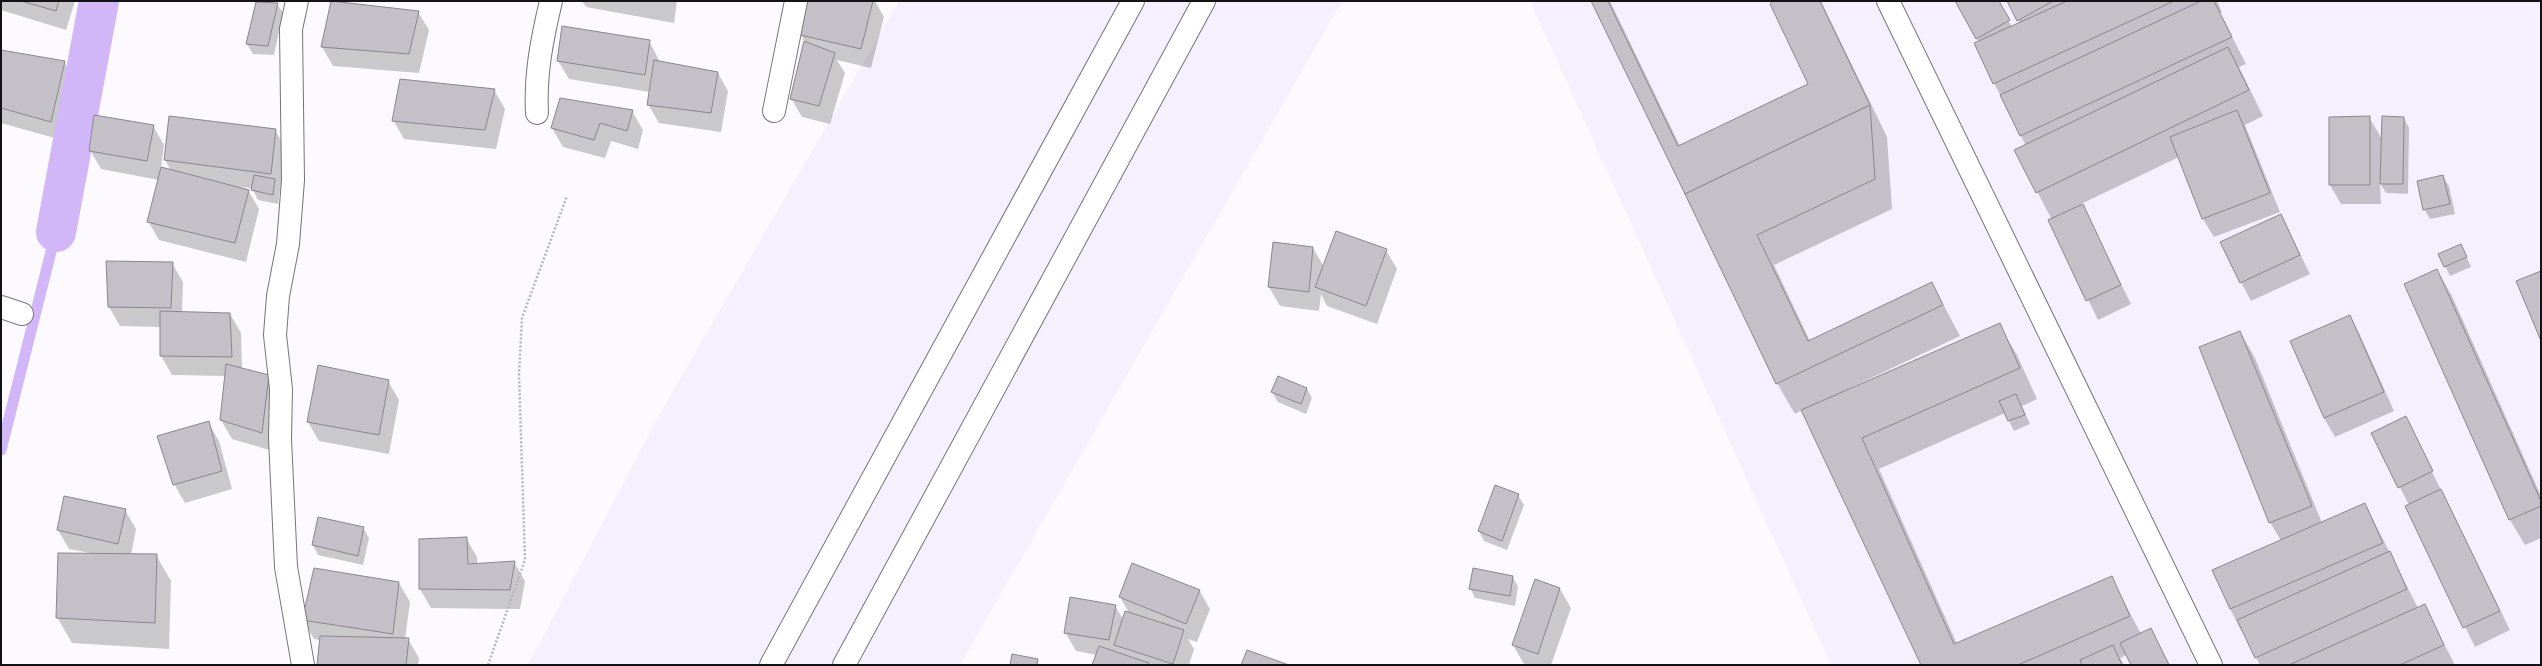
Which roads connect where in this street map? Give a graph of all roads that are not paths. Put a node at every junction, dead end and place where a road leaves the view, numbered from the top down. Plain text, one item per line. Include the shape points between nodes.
1 (297, 1) edge
2 (551, 1) edge
3 (796, 1) edge
4 (1133, 1) edge
5 (1204, 1) edge
6 (1888, 1) edge
7 (774, 111) dead end
8 (537, 113) dead end
9 (1, 307) edge
10 (22, 314) dead end
11 (303, 665) edge
12 (771, 665) edge
13 (844, 665) edge
14 (2210, 665) edge

1 - 11 street via 291,29 293,180 288,244 278,296 275,335 281,389 280,439 286,567
2 - 8 street via 539,52
3 - 7 street
4 - 12 street
5 - 13 street
6 - 14 street
9 - 10 street

